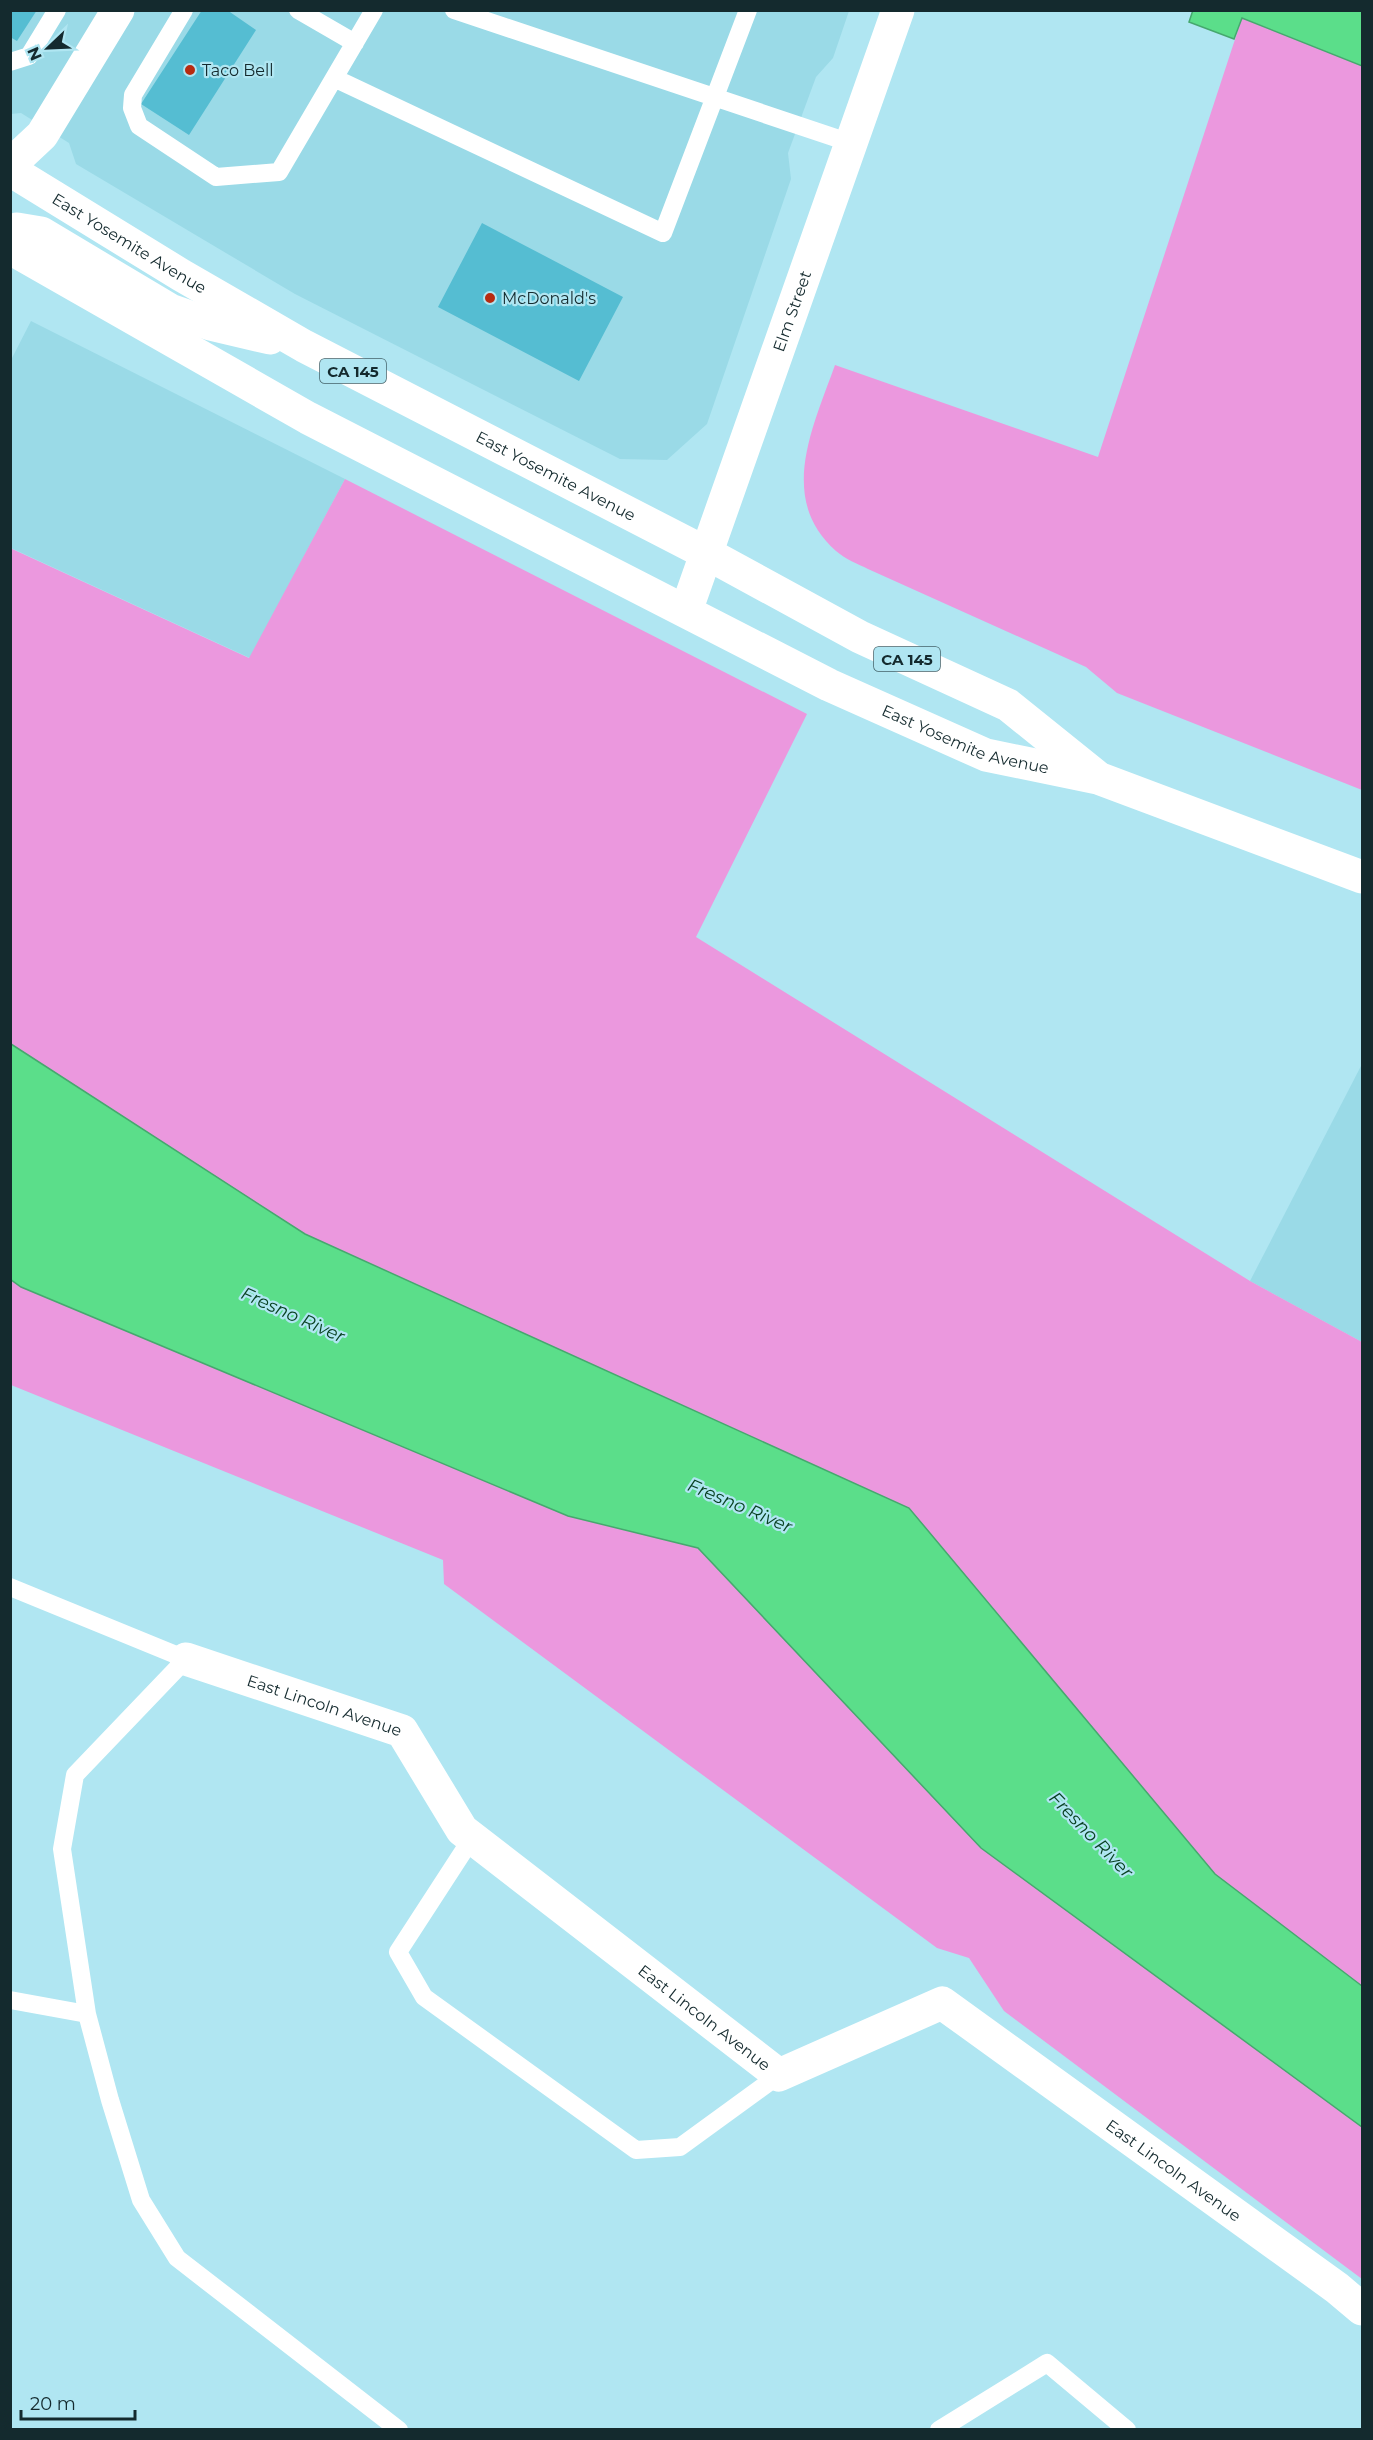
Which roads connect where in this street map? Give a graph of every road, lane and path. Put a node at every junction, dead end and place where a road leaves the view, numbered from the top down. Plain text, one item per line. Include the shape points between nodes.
1 (57, 10) edge
2 (118, 10) edge
3 (184, 10) edge
4 (298, 10) edge
5 (374, 10) edge
6 (454, 10) edge
7 (748, 10) edge
8 (898, 10) edge
9 (355, 43) junction
10 (10, 62) edge
11 (334, 78) junction
12 (714, 98) junction
13 (851, 143) junction
14 (10, 165) edge
15 (10, 170) edge
16 (10, 232) edge
17 (10, 248) edge
18 (304, 346) junction
19 (706, 553) junction
20 (686, 611) junction
21 (1098, 778) junction
22 (1362, 877) edge
23 (10, 1587) edge
24 (186, 1659) junction
25 (472, 1838) junction
26 (10, 2000) edge
27 (87, 2014) junction
28 (779, 2075) junction
29 (1362, 2309) edge
30 (399, 2430) edge
31 (939, 2430) edge
32 (1127, 2430) edge

1 - 10 lane via 29,56
2 - 14 main road via 42,135
3 - 11 lane via 133,95 132,108 140,126 216,177 279,172
4 - 9 lane
5 - 9 lane
6 - 12 lane
7 - 12 lane
8 - 13 main road, Elm Street
9 - 11 lane
11 - 12 lane via 663,233
12 - 13 lane
13 - 19 main road, Elm Street
15 - 18 main road, East Yosemite Avenue / CA 145
16 - 18 main road via 17,229 41,233 170,310 210,324
17 - 20 main road, East Yosemite Avenue / CA 145 via 298,413
18 - 19 main road, East Yosemite Avenue / CA 145
19 - 20 main road, Elm Street
19 - 21 main road, East Yosemite Avenue / CA 145 via 860,637 1008,705
20 - 21 main road, East Yosemite Avenue / CA 145 via 829,685 986,755
21 - 22 main road, East Yosemite Avenue / CA 145
23 - 24 lane
24 - 25 main road, East Lincoln Avenue via 402,1731 462,1830
24 - 27 lane via 75,1775 62,1849
25 - 28 main road, East Lincoln Avenue
25 - 28 lane via 398,1952 424,1997 636,2150 680,2146
26 - 27 lane
27 - 30 lane via 141,2200 177,2258
28 - 29 main road, East Lincoln Avenue via 942,2003
31 - 32 lane via 1047,2363

